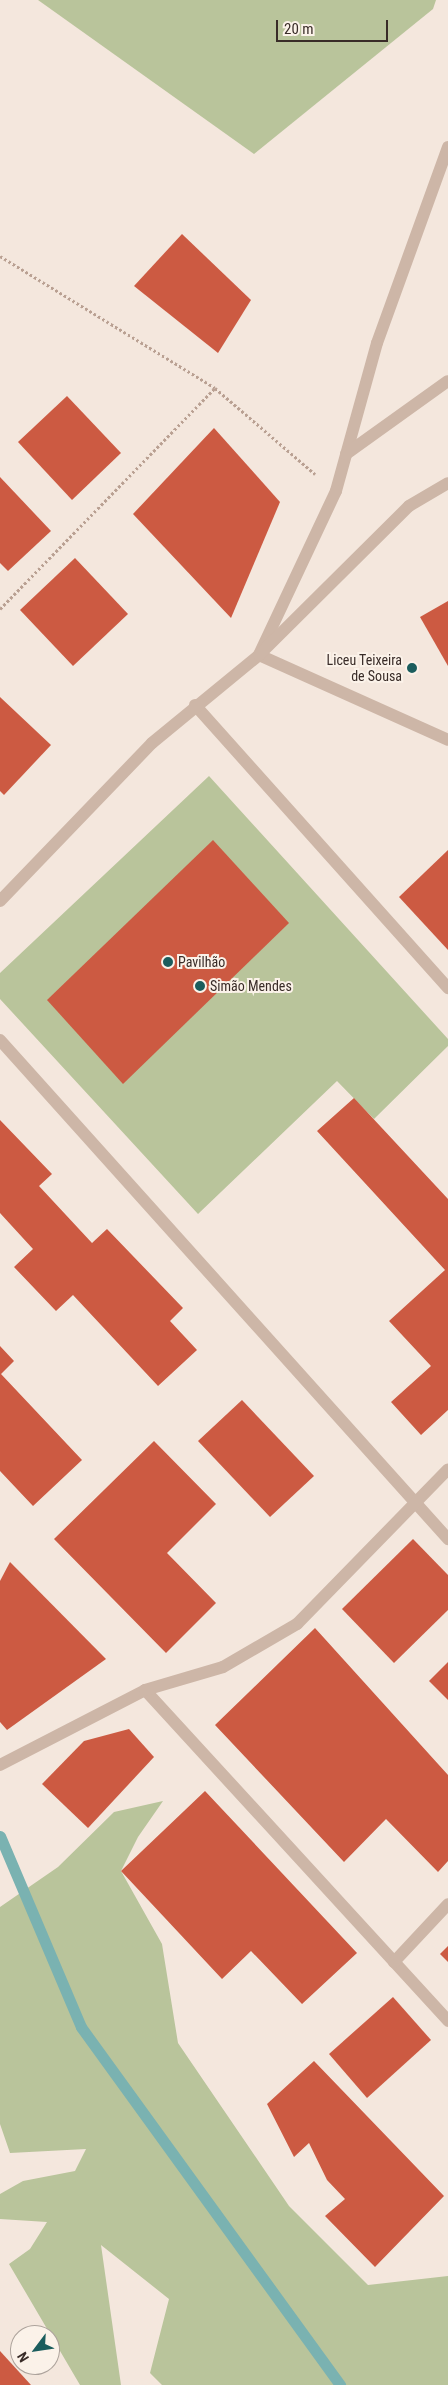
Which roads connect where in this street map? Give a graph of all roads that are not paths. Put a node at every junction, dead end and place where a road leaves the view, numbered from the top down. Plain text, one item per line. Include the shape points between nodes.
1 (448, 146) edge
2 (448, 381) edge
3 (346, 454) junction
4 (448, 484) edge
5 (259, 655) junction
6 (195, 705) junction
7 (448, 740) edge
8 (0, 901) edge
9 (448, 988) edge
10 (0, 1040) edge
11 (448, 1469) edge
12 (414, 1505) junction
13 (448, 1539) edge
14 (145, 1690) junction
15 (3, 1764) edge
16 (448, 1904) edge
17 (394, 1962) junction
18 (448, 2021) edge

1 - 3 street via 378,343
2 - 3 street
3 - 5 street via 336,491
4 - 5 street via 409,506
5 - 6 street
5 - 7 street
6 - 8 street via 152,743
6 - 9 street
10 - 12 street
11 - 12 street
12 - 13 street
12 - 14 street via 297,1624 223,1667
14 - 15 street
14 - 17 street
16 - 17 street
17 - 18 street

